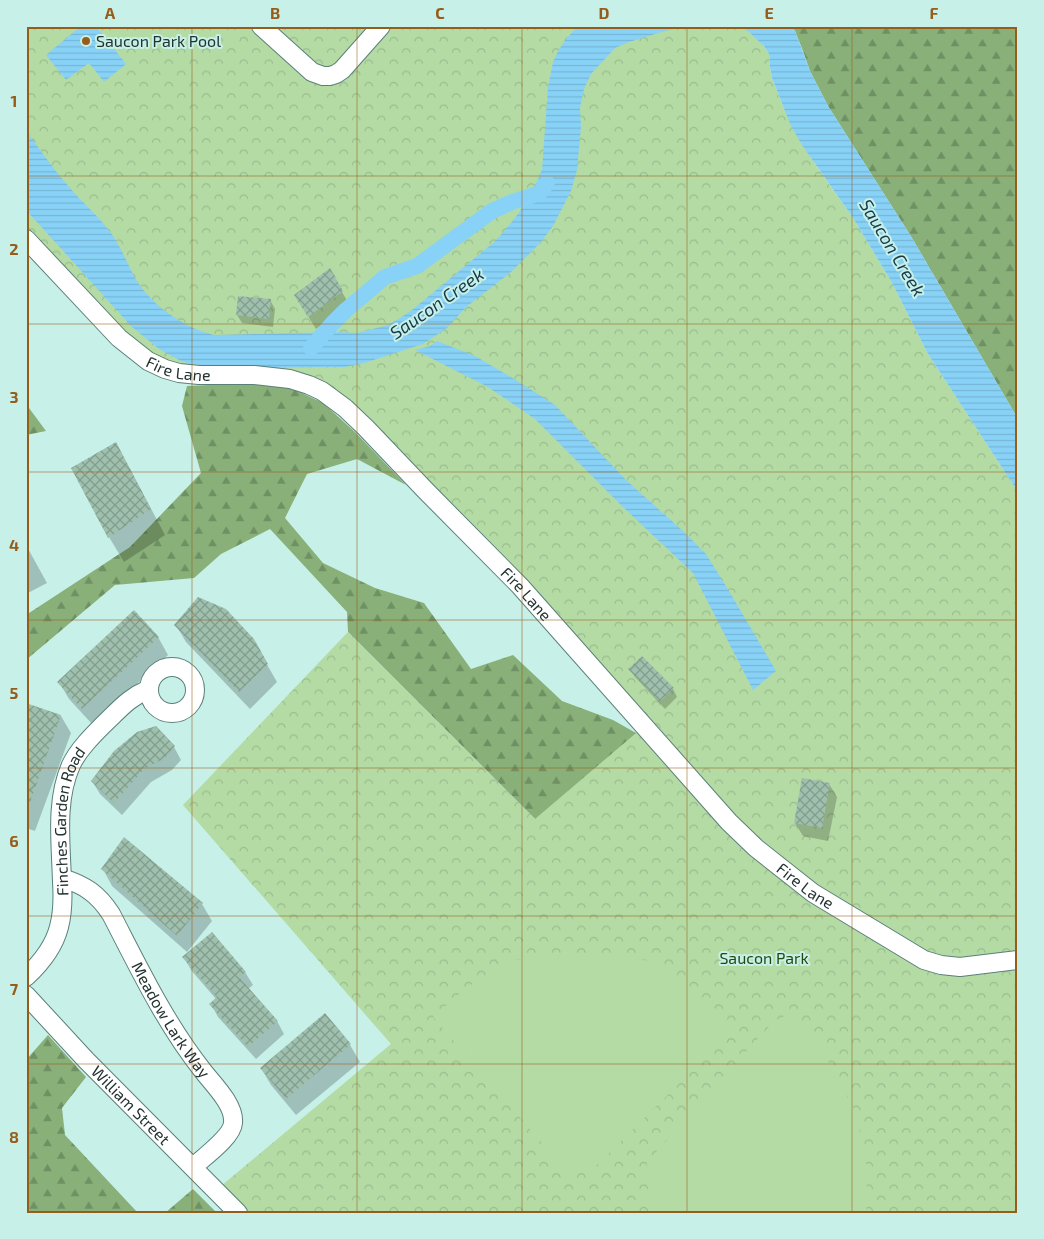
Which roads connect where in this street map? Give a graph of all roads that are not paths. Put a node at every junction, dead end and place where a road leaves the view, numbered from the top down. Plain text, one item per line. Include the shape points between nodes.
1 (261, 26) edge
2 (381, 26) edge
3 (26, 240) edge
4 (149, 689) dead end
5 (62, 878) junction
6 (1018, 960) edge
7 (26, 977) edge
8 (26, 995) edge
9 (193, 1167) junction
10 (238, 1213) edge

1 - 2 street via 308,69 324,76 342,70
3 - 6 street, Fire Lane via 119,338 148,362 178,373 290,379 322,391 345,408 520,586 729,822 813,893 924,960 960,967
4 - 5 street, Finches Garden Road via 123,705 88,741 72,764 61,800
5 - 7 street, Finches Garden Road via 59,928 48,952
5 - 9 street, Meadow Lark Way via 86,888 104,903 169,1024 231,1109 233,1122 228,1135
8 - 9 street, William Street
9 - 10 street, William Street

